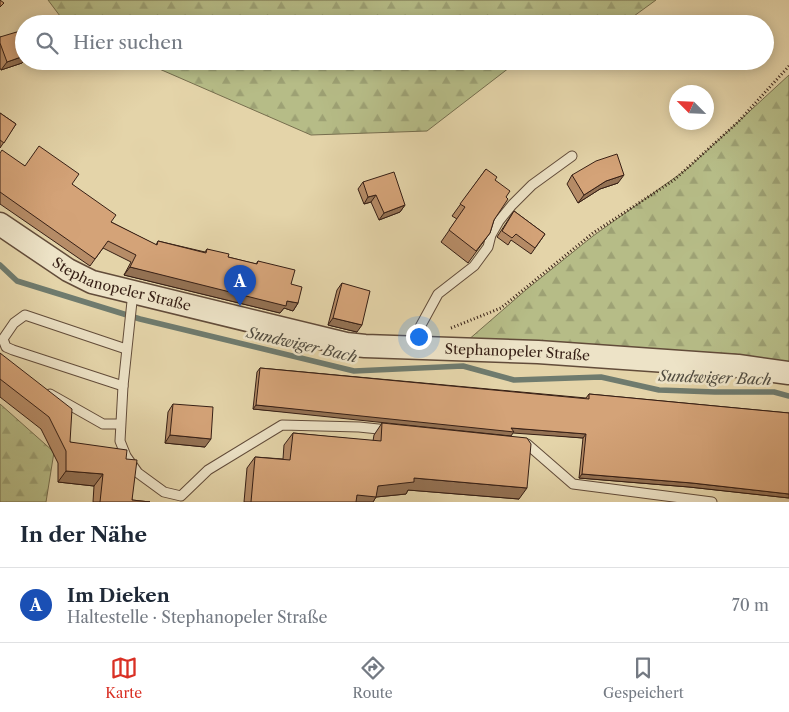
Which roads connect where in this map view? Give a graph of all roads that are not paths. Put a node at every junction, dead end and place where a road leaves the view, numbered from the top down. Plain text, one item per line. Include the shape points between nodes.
1 (572, 156) dead end
2 (0, 224) edge
3 (132, 299) junction
4 (426, 348) junction
5 (126, 349) junction
6 (789, 373) edge
7 (122, 386) junction
8 (42, 390) edge
9 (120, 424) junction
10 (399, 431) edge
11 (508, 442) edge
12 (712, 502) edge

1 - 4 lane via 532,185 512,205 499,221 488,247 474,266 438,294 420,327
2 - 3 street, Stephanopeler Straße via 82,278
3 - 4 street, Stephanopeler Straße via 346,344
3 - 5 lane
4 - 6 street, Stephanopeler Straße via 719,364
5 - 7 lane
5 - 7 lane via 25,315 14,323 3,339 8,351
7 - 9 lane
8 - 9 lane via 103,424
9 - 10 lane via 121,447 138,473 164,492 181,496 208,470 282,425
11 - 12 lane via 527,444 573,484

